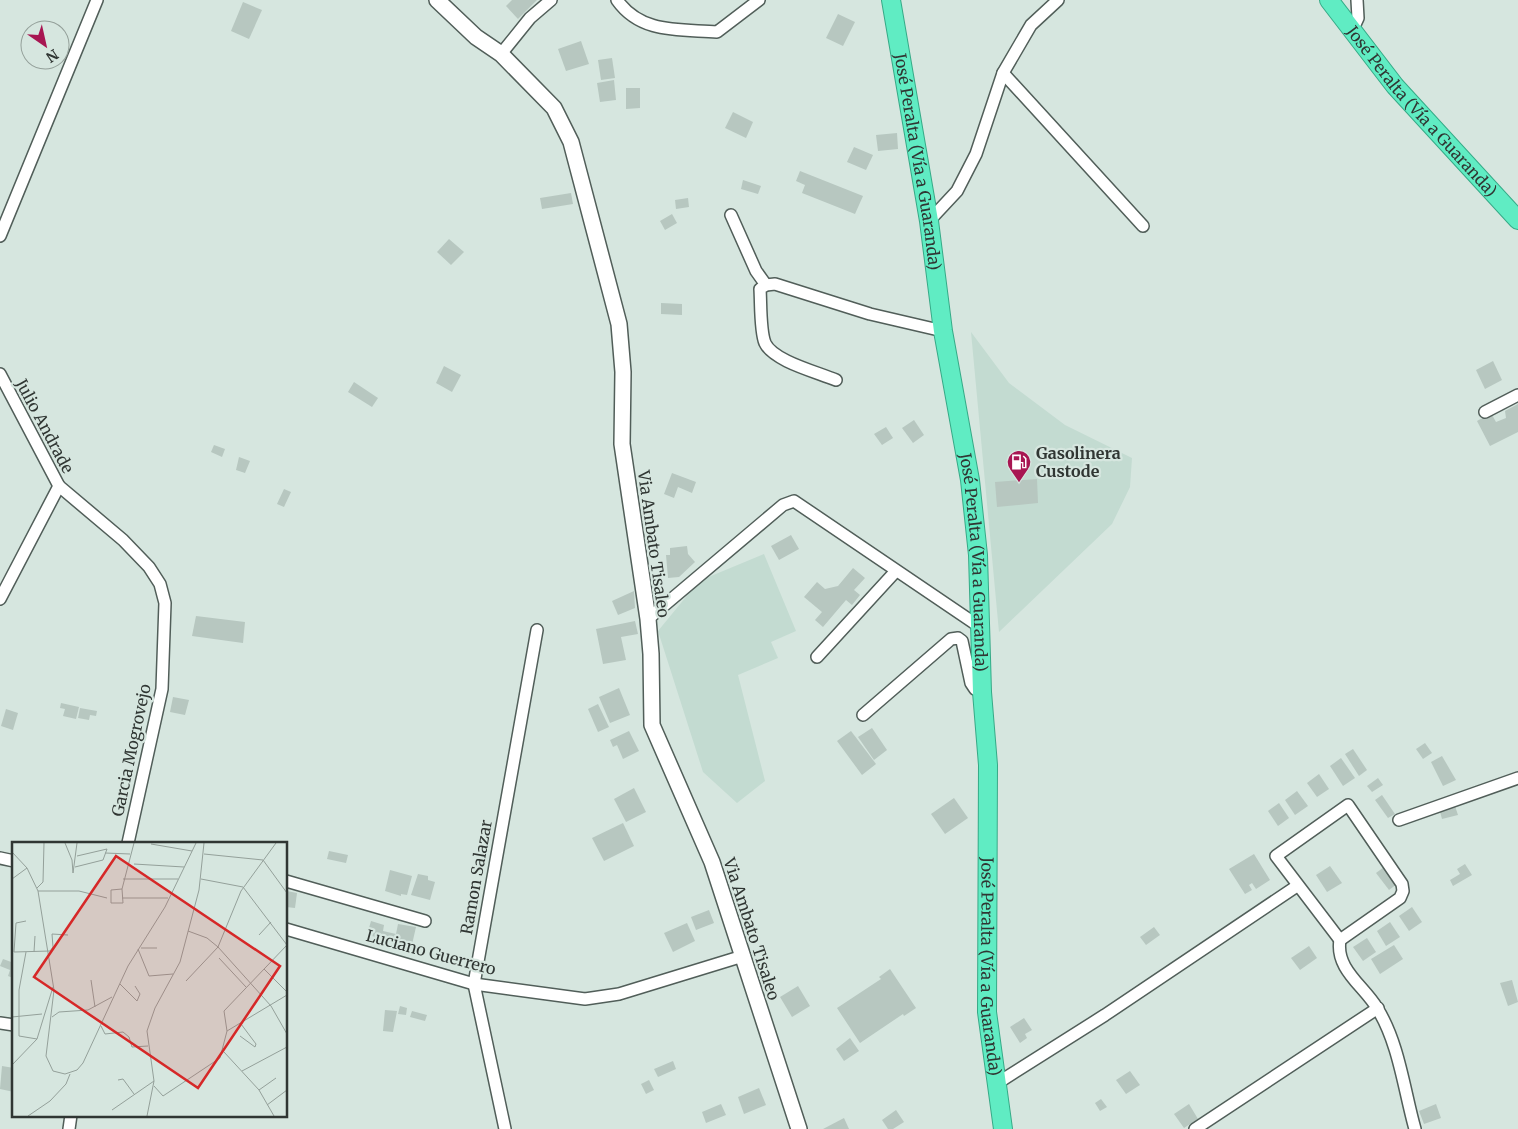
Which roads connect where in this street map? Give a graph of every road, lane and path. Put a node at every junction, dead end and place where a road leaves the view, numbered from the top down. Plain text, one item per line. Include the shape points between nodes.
1 (97, 0) edge
2 (437, 0) edge
3 (551, 0) edge
4 (616, 0) edge
5 (759, 0) edge
6 (891, 0) edge
7 (1058, 0) edge
8 (1329, 0) edge
9 (1357, 0) edge
10 (1352, 31) junction
11 (501, 54) junction
12 (1003, 73) junction
13 (731, 215) dead end
14 (929, 220) junction
15 (1518, 220) edge
16 (1143, 226) dead end
17 (0, 236) edge
18 (766, 285) junction
19 (943, 331) junction
20 (0, 374) edge
21 (836, 380) dead end
22 (1518, 395) edge
23 (1485, 412) dead end
24 (59, 486) junction
25 (895, 572) junction
26 (1, 595) edge
27 (648, 619) junction
28 (980, 628) junction
29 (537, 630) dead end
30 (817, 657) dead end
31 (982, 692) junction
32 (863, 715) dead end
33 (1518, 778) edge
34 (1399, 820) dead end
35 (128, 842) edge
36 (288, 882) edge
37 (1297, 886) junction
38 (425, 921) dead end
39 (288, 930) edge
40 (1340, 940) junction
41 (743, 956) junction
42 (474, 984) junction
43 (1378, 1008) junction
44 (996, 1084) junction
45 (71, 1116) edge
46 (69, 1129) edge
47 (505, 1129) edge
48 (799, 1129) edge
49 (1003, 1129) edge
50 (1195, 1129) edge
51 (1415, 1129) edge

1 - 17 street
2 - 11 main road, Via Ambato Tisaleo via 476,37
3 - 11 street via 530,18
4 - 5 street via 626,14 654,28 717,32
6 - 14 highway, José Peralta (Vía a Guaranda)
7 - 12 street via 1031,25
8 - 10 highway, José Peralta (Vía a Guaranda)
9 - 10 street via 1358,18
10 - 15 highway, José Peralta (Vía a Guaranda) via 1396,86
11 - 27 main road, Via Ambato Tisaleo via 554,108 571,142 619,324 623,372 622,444
12 - 14 street via 976,154 957,191
12 - 16 street
13 - 18 street via 756,271
14 - 19 highway, José Peralta (Vía a Guaranda)
18 - 19 street via 775,284 870,314
18 - 21 street via 760,289 764,341 769,350 777,357
19 - 28 highway, José Peralta (Vía a Guaranda) via 970,480 978,555
20 - 24 street, Julio Andrade
22 - 23 street
24 - 26 street, Julio Andrade
24 - 35 street, Garcia Mogrovejo via 123,540 149,567 160,584 165,603 162,689
25 - 27 street via 794,501 783,505
25 - 28 street
25 - 30 street
27 - 41 main road, Via Ambato Tisaleo via 652,725 712,862
28 - 31 highway, José Peralta (Vía a Guaranda)
29 - 42 street, Ramon Salazar
31 - 32 street via 971,683 962,642 958,638 951,639
31 - 44 highway, José Peralta (Vía a Guaranda) via 988,765 987,1012
33 - 34 street
36 - 38 street
37 - 40 street
37 - 40 street via 1276,856 1348,805 1402,884 1403,891 1400,898
37 - 44 street
39 - 42 street, Luciano Guerrero
40 - 43 street via 1341,960
41 - 42 street, Luciano Guerrero via 619,994 585,999
41 - 48 main road, Via Ambato Tisaleo
42 - 47 street, Ramon Salazar
43 - 50 street
43 - 51 street via 1393,1047
44 - 49 highway, José Peralta (Vía a Guaranda)
45 - 46 street

